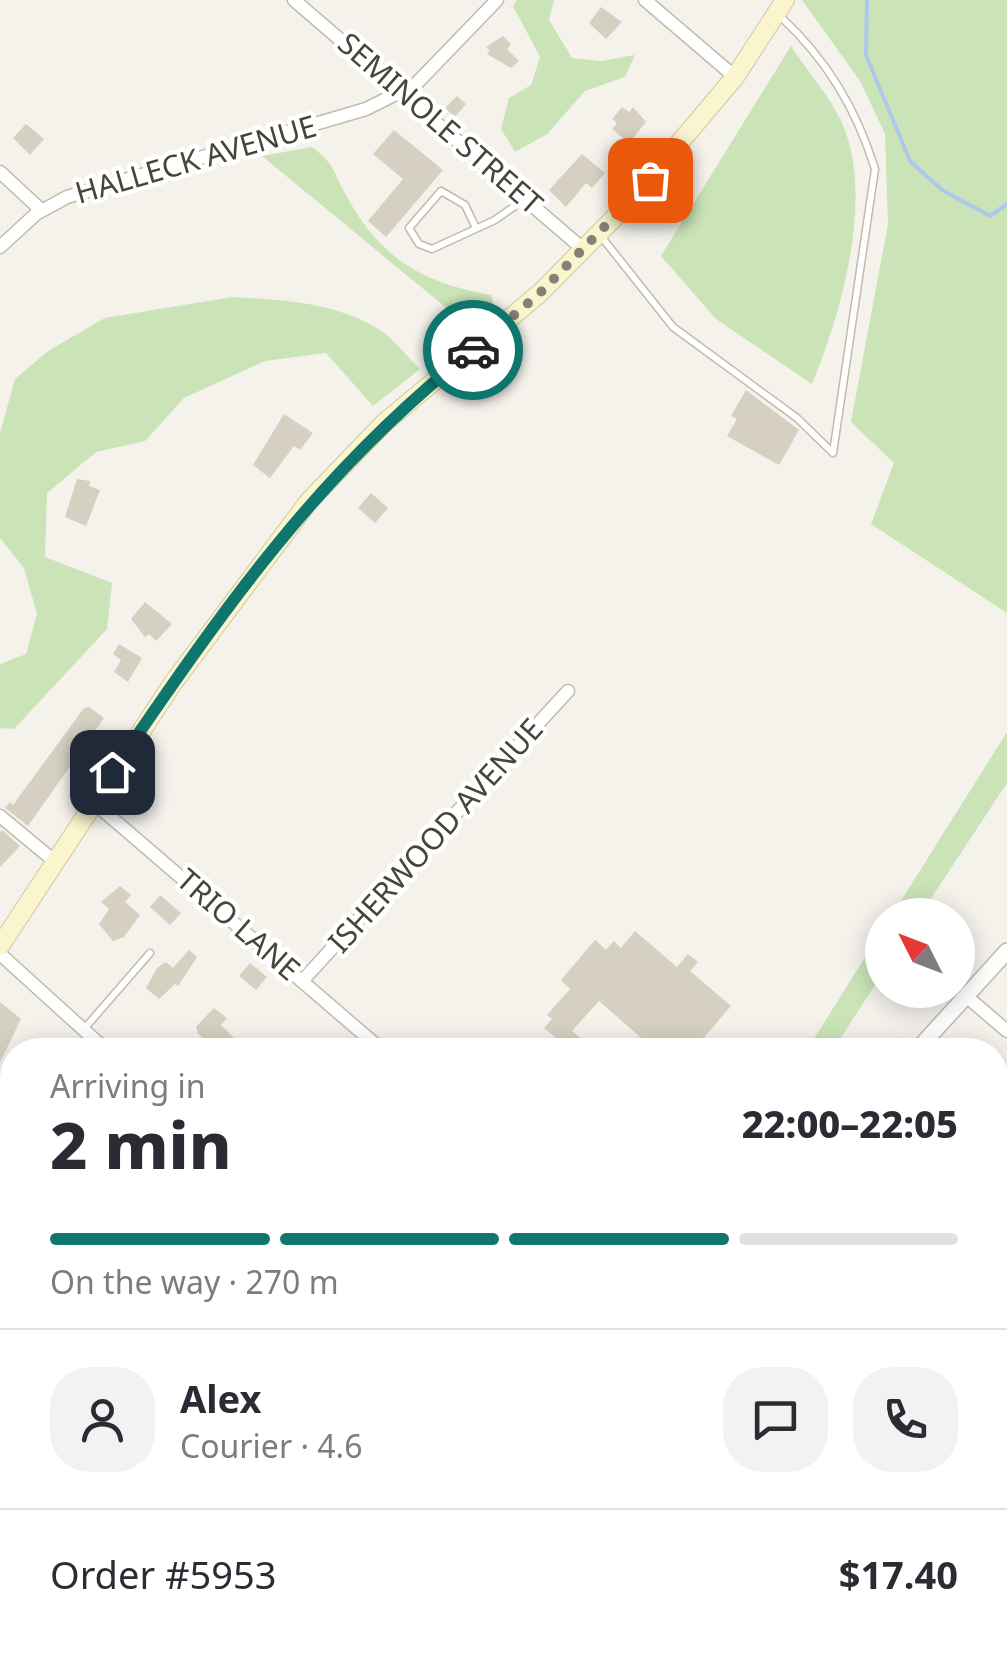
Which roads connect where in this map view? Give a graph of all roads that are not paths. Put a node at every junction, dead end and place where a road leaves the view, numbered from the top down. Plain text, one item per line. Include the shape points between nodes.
1 (294, 0) edge
2 (497, 0) edge
3 (645, 0) edge
4 (781, 7) edge
5 (735, 77) junction
6 (402, 92) junction
7 (0, 172) edge
8 (526, 198) junction
9 (42, 210) junction
10 (476, 228) junction
11 (599, 234) junction
12 (0, 247) edge
13 (584, 250) junction
14 (568, 691) dead end
15 (92, 801) junction
16 (0, 816) edge
17 (53, 860) junction
18 (0, 946) edge
19 (1007, 951) edge
20 (150, 953) dead end
21 (0, 954) edge
22 (303, 980) junction
23 (975, 986) edge
24 (975, 1004) edge
25 (955, 1008) edge
26 (84, 1030) junction
27 (1007, 1031) edge
28 (93, 1038) edge
29 (368, 1038) edge
30 (928, 1038) edge

1 - 6 street, SEMINOLE STREET
2 - 6 street, HALLECK AVENUE via 434,68
3 - 5 street
4 - 5 main road
4 - 11 lane via 826,63 875,168 833,454 796,418 673,327
5 - 11 main road
6 - 8 street, SEMINOLE STREET
6 - 9 street, HALLECK AVENUE via 330,121 115,181
7 - 9 street
8 - 10 lane
8 - 13 street, SEMINOLE STREET
9 - 12 street, HALLECK AVENUE
10 - 10 lane via 426,250 408,228 440,191 465,205
11 - 13 main road
13 - 15 main road via 384,424 310,501
14 - 22 street, ISHERWOOD AVENUE
15 - 17 main road
15 - 22 street, TRIO LANE
16 - 17 street
17 - 18 main road
19 - 23 street
20 - 26 lane
21 - 26 street
22 - 29 street, TRIO LANE
24 - 27 street
25 - 30 street
26 - 28 street

